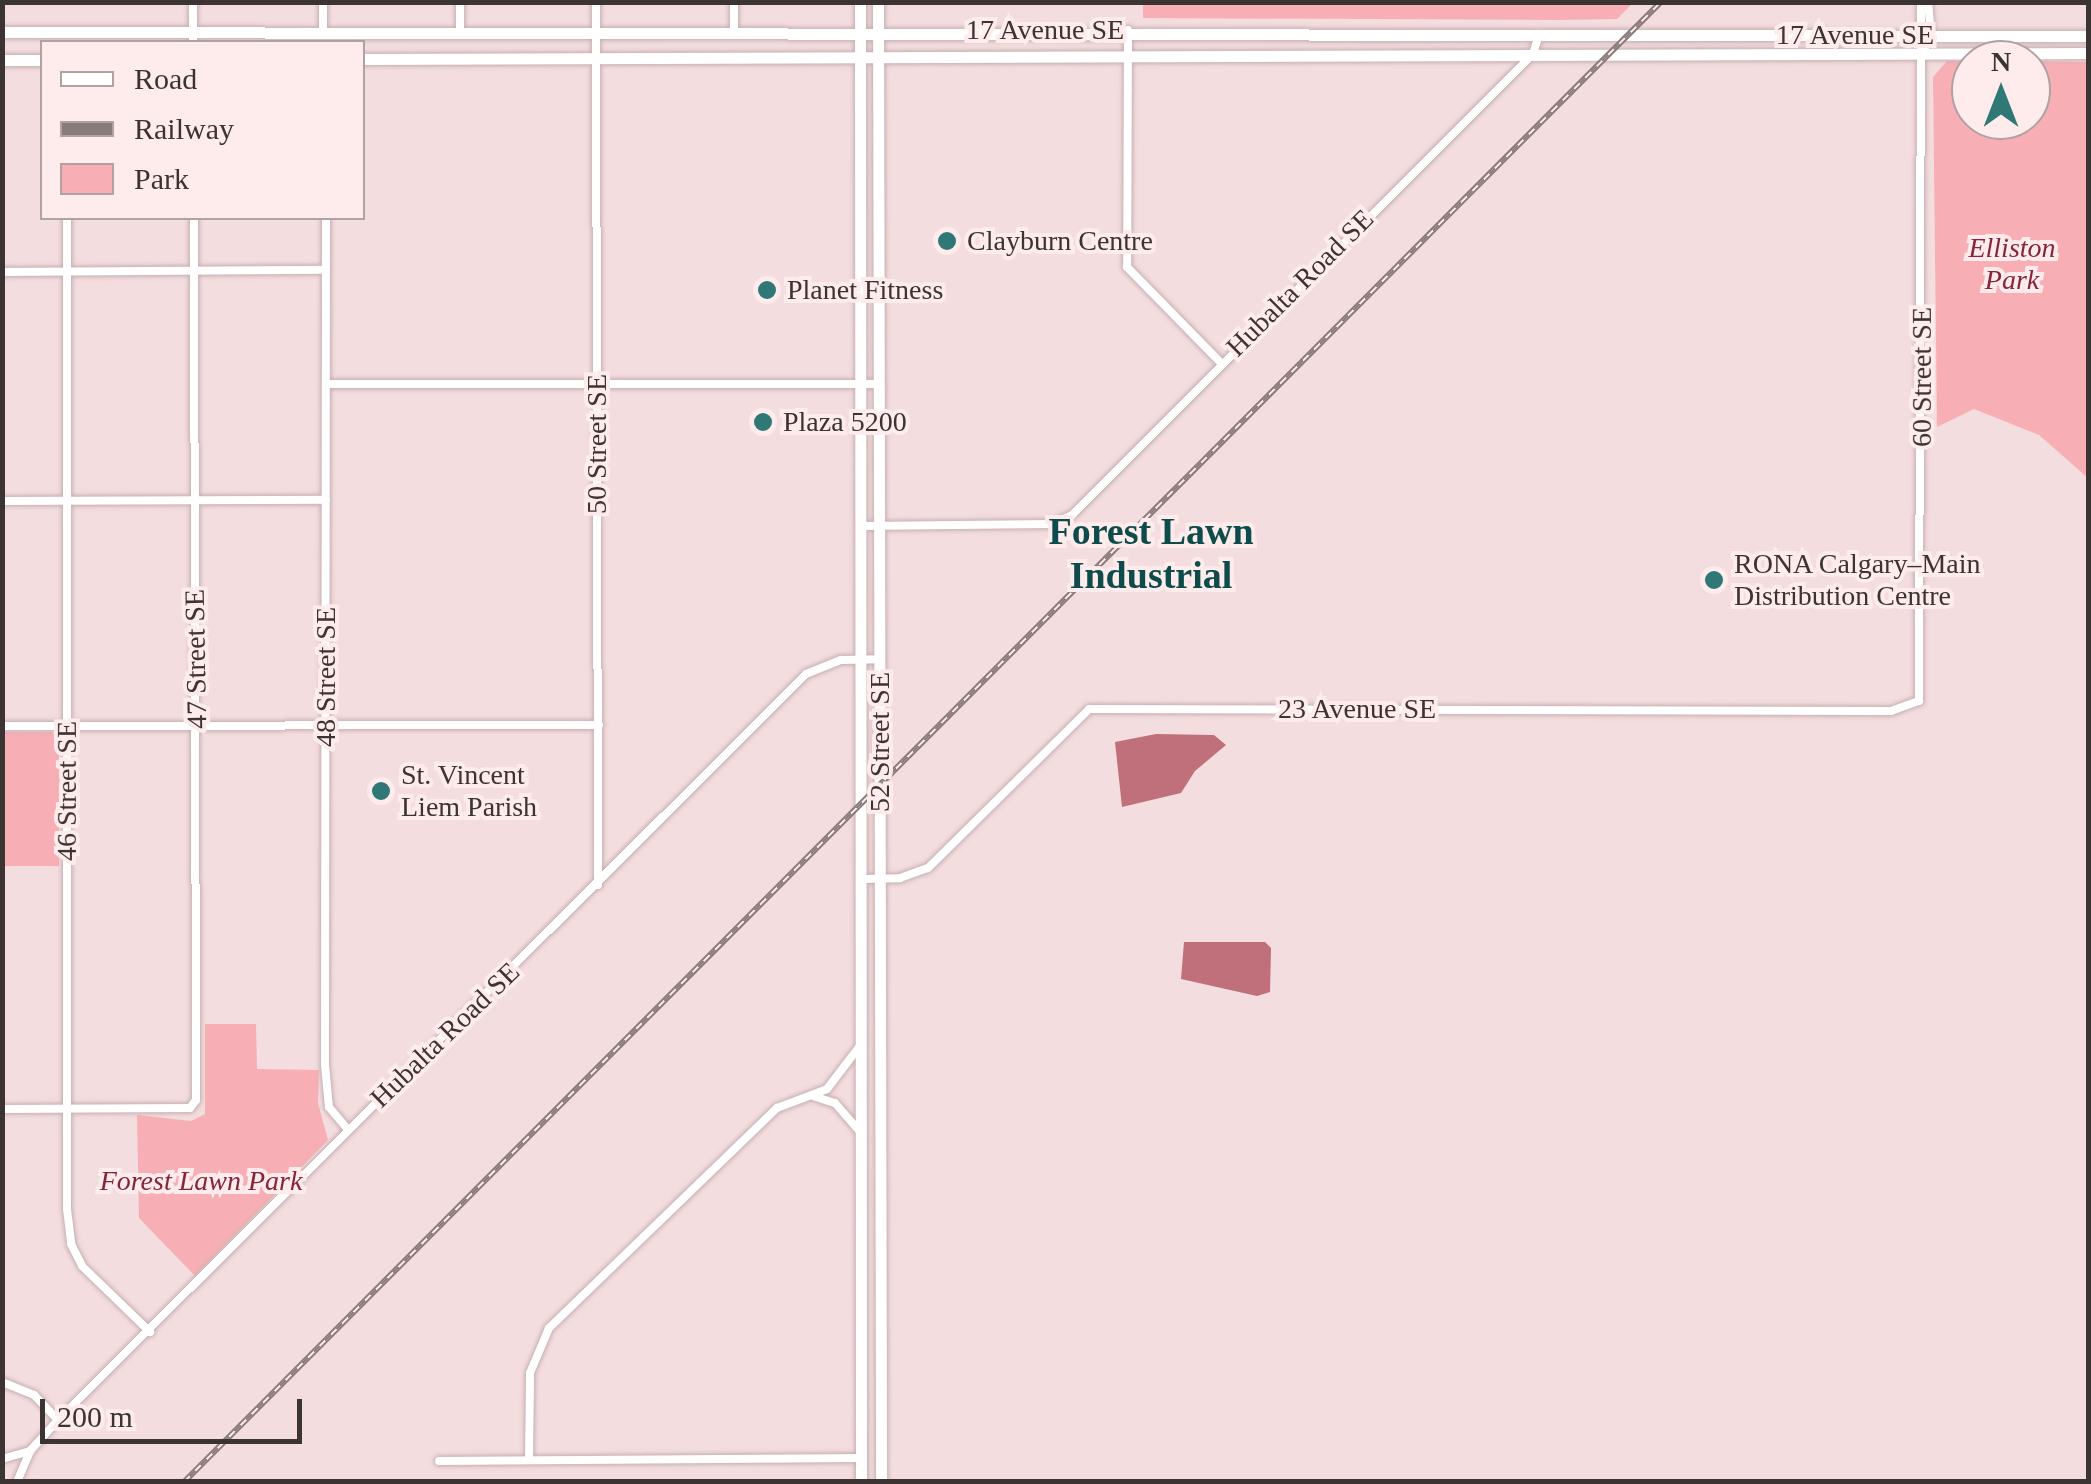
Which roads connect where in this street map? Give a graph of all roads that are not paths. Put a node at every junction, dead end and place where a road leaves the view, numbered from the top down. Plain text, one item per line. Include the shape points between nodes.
1 (193, 2) edge
2 (323, 2) edge
3 (460, 2) edge
4 (596, 2) edge
5 (734, 2) edge
6 (860, 2) edge
7 (878, 2) edge
8 (1925, 2) edge
9 (734, 30) junction
10 (860, 30) junction
11 (878, 30) junction
12 (1128, 30) junction
13 (596, 31) junction
14 (2, 32) edge
15 (323, 34) junction
16 (460, 34) junction
17 (1540, 34) junction
18 (1925, 35) junction
19 (2088, 36) edge
20 (193, 38) edge
21 (2088, 53) edge
22 (1533, 54) junction
23 (1922, 54) junction
24 (1128, 56) junction
25 (597, 58) junction
26 (860, 58) junction
27 (878, 58) junction
28 (365, 59) edge
29 (2, 60) edge
30 (40, 60) edge
31 (67, 220) edge
32 (194, 220) edge
33 (326, 220) edge
34 (326, 270) junction
35 (2, 272) edge
36 (66, 272) junction
37 (194, 272) junction
38 (1220, 362) junction
39 (326, 384) junction
40 (596, 384) junction
41 (861, 384) junction
42 (878, 384) junction
43 (326, 500) junction
44 (2, 501) edge
45 (70, 501) junction
46 (194, 501) junction
47 (881, 525) junction
48 (861, 526) junction
49 (861, 659) junction
50 (880, 659) junction
51 (1919, 700) joint
52 (67, 725) junction
53 (326, 725) junction
54 (599, 725) junction
55 (2, 726) edge
56 (197, 726) junction
57 (861, 879) junction
58 (880, 879) junction
59 (598, 885) junction
60 (861, 1042) junction
61 (813, 1096) junction
62 (67, 1108) junction
63 (2, 1109) edge
64 (348, 1130) junction
65 (861, 1134) junction
66 (150, 1332) junction
67 (2, 1382) edge
68 (58, 1420) junction
69 (30, 1451) junction
70 (2, 1458) edge
71 (861, 1458) junction
72 (529, 1460) junction
73 (440, 1461) dead end
74 (17, 1482) edge
75 (861, 1482) edge
76 (881, 1482) edge

1 - 20 street
2 - 15 street
3 - 16 street
4 - 13 street, 50 Street SE
5 - 9 street
6 - 10 main road, 52 Street SE
7 - 11 main road, 52 Street SE
8 - 18 street
9 - 10 main road, 17 Avenue SE
9 - 13 main road, 17 Avenue SE
10 - 11 main road, 17 Avenue SE
10 - 26 main road, 52 Street SE
11 - 12 main road, 17 Avenue SE
11 - 27 main road, 52 Street SE
12 - 17 main road, 17 Avenue SE
12 - 24 street
13 - 16 main road, 17 Avenue SE
13 - 25 street, 50 Street SE
14 - 20 main road, 17 Avenue SE
15 - 16 main road, 17 Avenue SE
15 - 20 main road, 17 Avenue SE
17 - 18 main road, 17 Avenue SE
17 - 22 street, Hubalta Road SE
18 - 19 main road, 17 Avenue SE
18 - 23 street, 60 Street SE
21 - 23 main road, 17 Avenue SE
22 - 23 main road, 17 Avenue SE
22 - 24 main road, 17 Avenue SE
22 - 38 street, Hubalta Road SE
23 - 51 street, 60 Street SE
24 - 27 main road, 17 Avenue SE
24 - 38 street via 1127,267
25 - 26 main road, 17 Avenue SE
25 - 28 main road, 17 Avenue SE
25 - 40 street, 50 Street SE
26 - 27 main road, 17 Avenue SE
26 - 41 main road, 52 Street SE
27 - 42 main road, 52 Street SE
29 - 30 main road
31 - 36 street, 46 Street SE
32 - 37 street, 47 Street SE
33 - 34 street, 48 Street SE
34 - 37 street
34 - 39 street, 48 Street SE
35 - 36 street
36 - 37 street
36 - 45 street, 46 Street SE
37 - 46 street, 47 Street SE
38 - 47 street, Hubalta Road SE via 1072,515 1052,524
39 - 40 street
39 - 43 street, 48 Street SE
40 - 41 street
40 - 54 street, 50 Street SE
41 - 42 street
41 - 48 main road, 52 Street SE
42 - 47 main road, 52 Street SE
43 - 46 street
43 - 53 street, 48 Street SE
44 - 45 street
45 - 46 street
45 - 52 street, 46 Street SE
46 - 56 street, 47 Street SE
47 - 48 street
47 - 50 main road, 52 Street SE
48 - 49 main road, 52 Street SE
49 - 50 street, Hubalta Road SE
49 - 57 main road, 52 Street SE
49 - 59 street, Hubalta Road SE via 806,674
50 - 58 main road, 52 Street SE
51 - 58 street, 23 Avenue SE via 1891,710 1090,709 928,868
52 - 55 street
52 - 56 street
52 - 62 street, 46 Street SE
53 - 54 street
53 - 56 street
53 - 64 street, 48 Street SE via 326,1090 329,1107
54 - 59 street, 50 Street SE
56 - 62 street, 47 Street SE via 196,1100 190,1108
57 - 58 street, 23 Avenue SE
57 - 60 main road, 52 Street SE
58 - 76 main road, 52 Street SE
59 - 64 street, Hubalta Road SE
60 - 61 street via 847,1069
60 - 65 main road, 52 Street SE
61 - 65 street via 836,1103
61 - 72 street via 777,1108 549,1328 530,1373
62 - 63 street
62 - 66 street, 46 Street SE via 71,1244 105,1293
64 - 66 street, Hubalta Road SE
65 - 71 main road, 52 Street SE
66 - 68 street, Hubalta Road SE
67 - 68 street via 34,1394
68 - 69 street, Hubalta Road SE
69 - 70 street
69 - 74 street, Hubalta Road SE
71 - 72 street
71 - 75 main road, 52 Street SE
72 - 73 street

